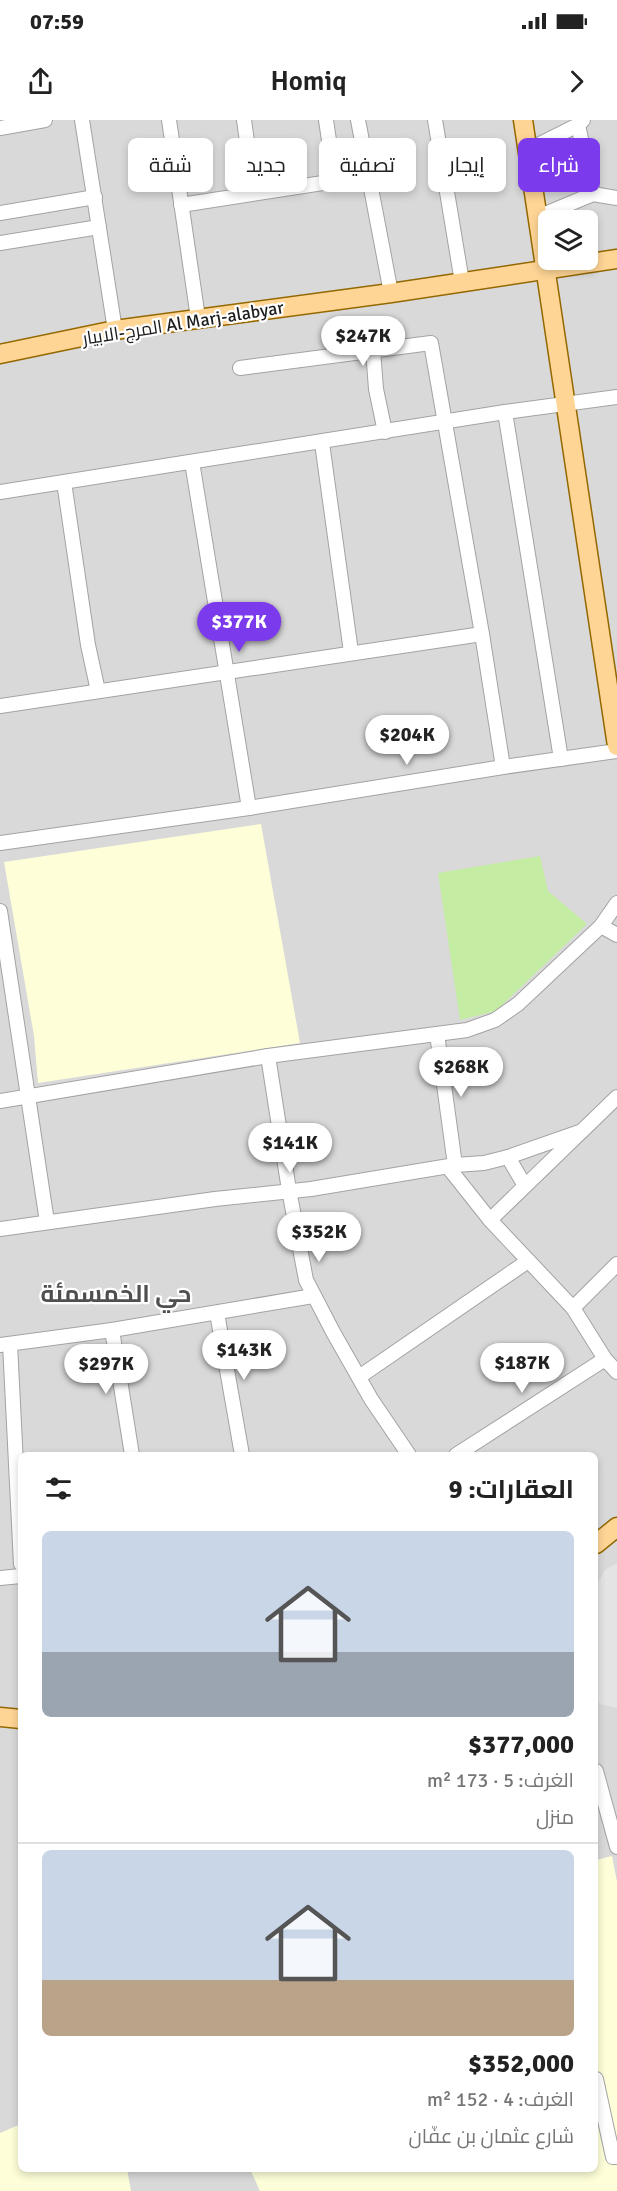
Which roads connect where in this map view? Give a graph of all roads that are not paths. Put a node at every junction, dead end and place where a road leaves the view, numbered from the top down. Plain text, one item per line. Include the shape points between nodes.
1 (45, 120) edge
2 (82, 120) edge
3 (169, 120) edge
4 (244, 120) edge
5 (326, 120) edge
6 (358, 120) edge
7 (435, 120) edge
8 (523, 120) edge
9 (580, 122) edge
10 (0, 128) edge
11 (246, 138) edge
12 (329, 138) edge
13 (361, 138) edge
14 (526, 138) edge
15 (550, 138) edge
16 (254, 192) edge
17 (371, 192) edge
18 (534, 192) edge
19 (593, 194) junction
20 (94, 197) junction
21 (617, 198) edge
22 (181, 205) junction
23 (555, 210) edge
24 (0, 213) edge
25 (538, 217) edge
26 (99, 227) junction
27 (0, 243) edge
28 (617, 259) edge
29 (598, 262) edge
30 (546, 270) joint
31 (462, 282) junction
32 (391, 293) junction
33 (198, 318) junction
34 (115, 330) junction
35 (372, 350) junction
36 (0, 354) edge
37 (240, 368) dead end
38 (617, 397) edge
39 (566, 404) junction
40 (505, 412) junction
41 (446, 422) junction
42 (385, 432) junction
43 (322, 443) junction
44 (192, 462) junction
45 (64, 482) junction
46 (0, 492) edge
47 (482, 634) junction
48 (351, 652) junction
49 (226, 671) junction
50 (98, 691) junction
51 (0, 706) edge
52 (616, 723) edge
53 (617, 746) edge
54 (617, 751) edge
55 (561, 759) junction
56 (503, 767) junction
57 (249, 808) junction
58 (0, 843) edge
59 (617, 903) edge
60 (0, 910) edge
61 (601, 926) junction
62 (617, 935) edge
63 (4, 962) edge
64 (436, 1034) junction
65 (268, 1056) junction
66 (29, 1097) junction
67 (617, 1097) edge
68 (0, 1101) edge
69 (582, 1131) junction
70 (508, 1157) junction
71 (451, 1166) junction
72 (525, 1186) junction
73 (289, 1190) junction
74 (490, 1220) junction
75 (47, 1222) junction
76 (0, 1229) edge
77 (528, 1261) junction
78 (617, 1264) edge
79 (313, 1296) junction
80 (573, 1308) junction
81 (217, 1312) junction
82 (112, 1330) junction
83 (5, 1344) edge
84 (605, 1359) junction
85 (617, 1372) edge
86 (359, 1377) junction
87 (132, 1452) edge
88 (241, 1452) edge
89 (407, 1452) edge
90 (461, 1452) edge
91 (18, 1523) edge
92 (617, 1527) edge
93 (598, 1542) edge
94 (18, 1575) edge
95 (0, 1578) edge
96 (0, 1718) edge
97 (18, 1719) edge
98 (598, 1778) edge
99 (617, 1847) edge
100 (598, 2088) edge
101 (617, 2157) edge

1 - 10 street
2 - 20 street
3 - 22 street
4 - 11 street
5 - 12 street
6 - 13 street
7 - 31 street
8 - 14 main road
9 - 15 street
9 - 19 street
16 - 22 street
17 - 32 street
18 - 25 main road
19 - 21 street
19 - 23 street
20 - 24 street
20 - 26 street
22 - 33 street
26 - 27 street
26 - 34 street
28 - 29 main road, المرج-الابيار Al Marj-alabyar
30 - 31 main road, المرج-الابيار Al Marj-alabyar
30 - 39 main road
31 - 32 main road, المرج-الابيار Al Marj-alabyar
32 - 33 main road, المرج-الابيار Al Marj-alabyar
33 - 34 main road, المرج-الابيار Al Marj-alabyar
34 - 36 main road, المرج-الابيار Al Marj-alabyar
35 - 37 street
35 - 41 street via 431,343
35 - 42 street
38 - 39 street
39 - 40 street
39 - 52 main road
40 - 41 street
40 - 55 street
41 - 42 street
41 - 47 street
42 - 43 street
43 - 44 street
43 - 48 street
44 - 45 street
44 - 49 street
45 - 46 street
45 - 50 street
47 - 48 street
47 - 56 street
48 - 49 street
49 - 50 street
49 - 57 street
50 - 51 street
52 - 53 main road
54 - 55 street
55 - 56 street
56 - 57 street
57 - 58 street
59 - 61 street
60 - 63 street
61 - 62 street
61 - 64 street via 518,1004 495,1020 467,1030
63 - 66 street
64 - 65 street
64 - 71 street
65 - 66 street
65 - 73 street
66 - 68 street
66 - 75 street
67 - 69 street
69 - 70 street
69 - 72 street
70 - 71 street
70 - 72 street
71 - 73 street
71 - 74 street
72 - 74 street
73 - 75 street
73 - 79 street via 306,1280
74 - 77 street
75 - 76 street
77 - 80 street
77 - 86 street
78 - 80 street
79 - 81 street
79 - 86 street
80 - 84 street
81 - 82 street
81 - 88 street
82 - 83 street
82 - 87 street
83 - 91 street
84 - 85 street
84 - 90 street
86 - 89 street
92 - 93 main road
94 - 95 street
96 - 97 main road
98 - 99 street
100 - 101 street via 613,2157

